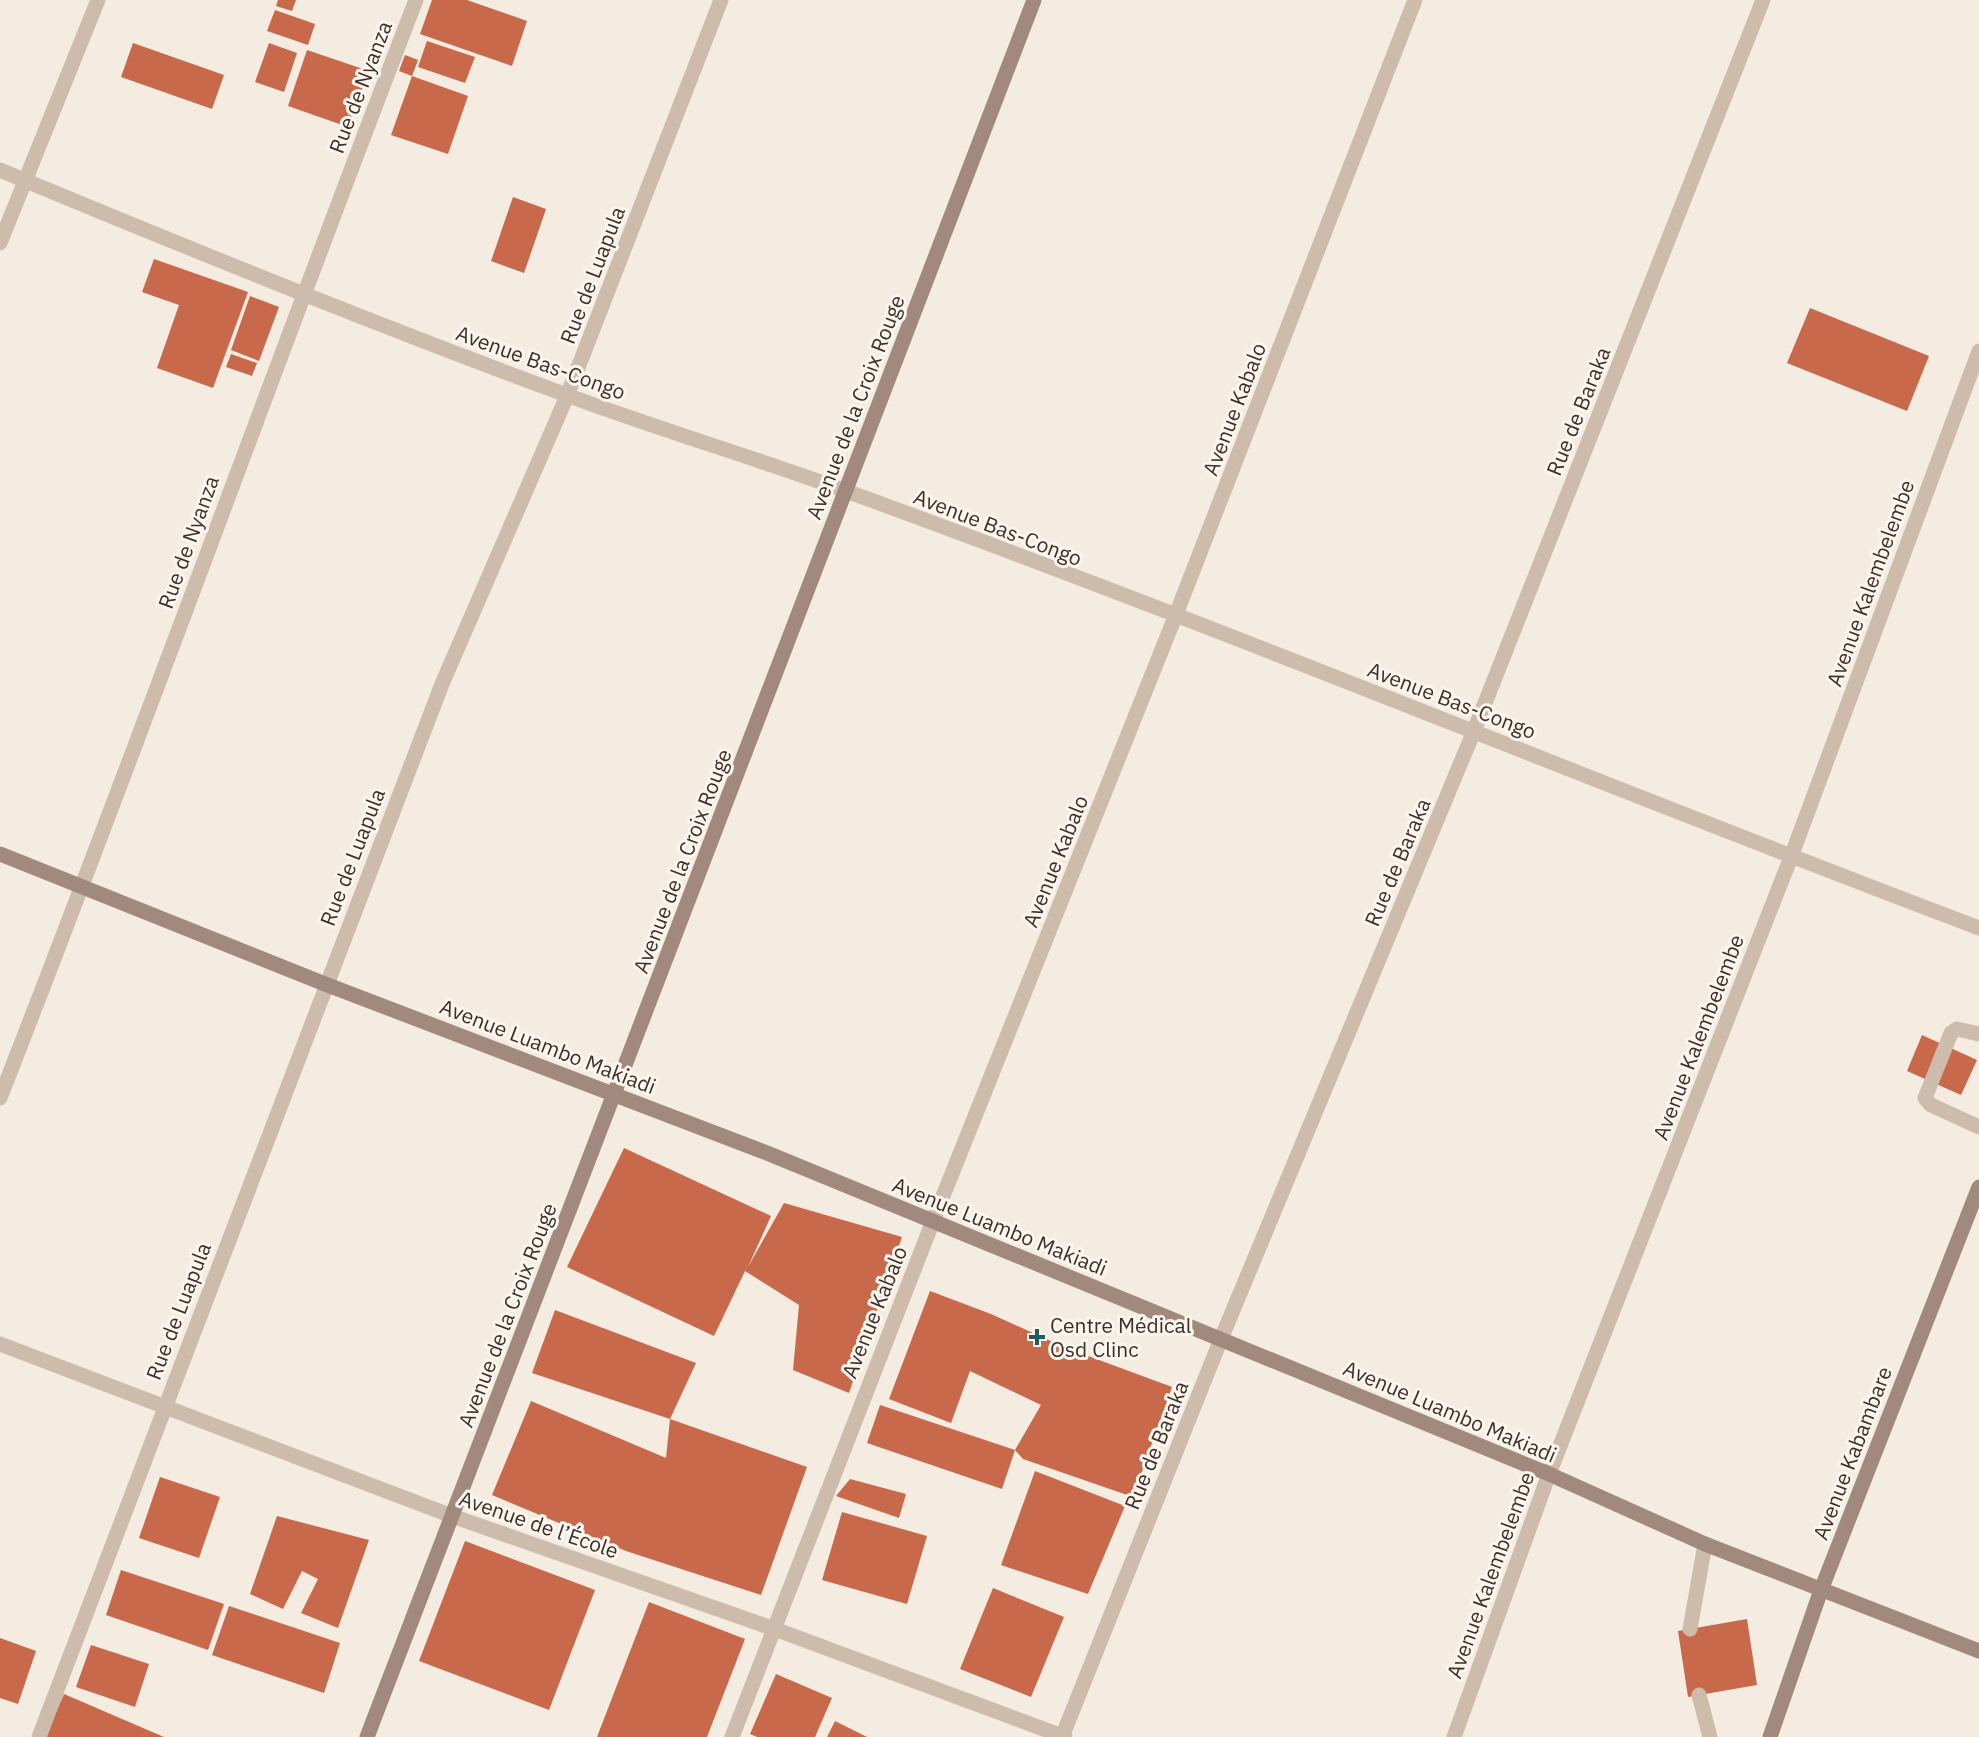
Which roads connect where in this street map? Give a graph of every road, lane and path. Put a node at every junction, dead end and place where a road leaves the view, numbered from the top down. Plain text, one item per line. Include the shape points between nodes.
1 (98, 0) edge
2 (416, 0) edge
3 (721, 0) edge
4 (1034, 0) edge
5 (1415, 0) edge
6 (1762, 0) edge
7 (0, 170) edge
8 (23, 180) junction
9 (0, 243) edge
10 (303, 294) junction
11 (1979, 351) edge
12 (567, 396) junction
13 (845, 491) junction
14 (1175, 617) junction
15 (1474, 731) junction
16 (0, 854) edge
17 (1791, 857) junction
18 (83, 886) junction
19 (1979, 928) edge
20 (325, 984) junction
21 (1979, 1034) edge
22 (615, 1094) junction
23 (0, 1098) edge
24 (1979, 1127) edge
25 (1979, 1187) edge
26 (933, 1221) junction
27 (1221, 1339) junction
28 (0, 1344) edge
29 (164, 1407) junction
30 (1549, 1474) junction
31 (452, 1516) junction
32 (1705, 1544) junction
33 (1821, 1590) junction
34 (772, 1628) junction
35 (1690, 1629) dead end
36 (1979, 1650) edge
37 (1699, 1695) dead end
38 (39, 1737) edge
39 (367, 1737) edge
40 (732, 1737) edge
41 (1063, 1737) edge
42 (1454, 1737) edge
43 (1710, 1737) edge
44 (1770, 1737) edge

1 - 8 street
2 - 10 street, Rue de Nyanza
3 - 12 street, Rue de Luapula
4 - 13 main road, Avenue de la Croix Rouge
5 - 14 street, Avenue Kabalo
6 - 15 street, Rue de Baraka
7 - 8 street, Avenue Bas-Congo
8 - 9 street
8 - 10 street, Avenue Bas-Congo
10 - 12 street, Avenue Bas-Congo
10 - 18 street, Rue de Nyanza
11 - 17 street, Avenue Kalembelembe
12 - 13 street, Avenue Bas-Congo
12 - 20 street, Rue de Luapula via 442,684
13 - 14 street, Avenue Bas-Congo
13 - 22 main road, Avenue de la Croix Rouge
14 - 15 street, Avenue Bas-Congo
14 - 26 street, Avenue Kabalo
15 - 17 street, Avenue Bas-Congo
15 - 27 street, Rue de Baraka
16 - 18 main road, Avenue Luambo Makiadi
17 - 19 street, Avenue Bas-Congo
17 - 30 street, Avenue Kalembelembe
18 - 20 main road, Avenue Luambo Makiadi
18 - 23 street, Rue de Nyanza
20 - 22 main road, Avenue Luambo Makiadi
20 - 29 street, Rue de Luapula
21 - 24 street via 1958,1029 1951,1032 1924,1098
22 - 26 main road, Avenue Luambo Makiadi
22 - 31 main road, Avenue de la Croix Rouge
25 - 33 main road, Avenue Kabambare
26 - 27 main road, Avenue Luambo Makiadi
26 - 34 street, Avenue Kabalo
27 - 30 main road, Avenue Luambo Makiadi
27 - 41 street, Rue de Baraka
28 - 29 street, Avenue de l’École
29 - 31 street, Avenue de l’École
29 - 38 street, Rue de Luapula
30 - 32 main road, Avenue Luambo Makiadi
30 - 42 street, Avenue Kalembelembe
31 - 34 street, Avenue de l’École
31 - 39 main road, Avenue de la Croix Rouge
32 - 33 main road, Avenue Luambo Makiadi
32 - 35 street
33 - 36 main road, Avenue Luambo Makiadi
33 - 44 main road, Avenue Kabambare
34 - 40 street, Avenue Kabalo
34 - 41 street, Avenue de l’École
37 - 43 street

